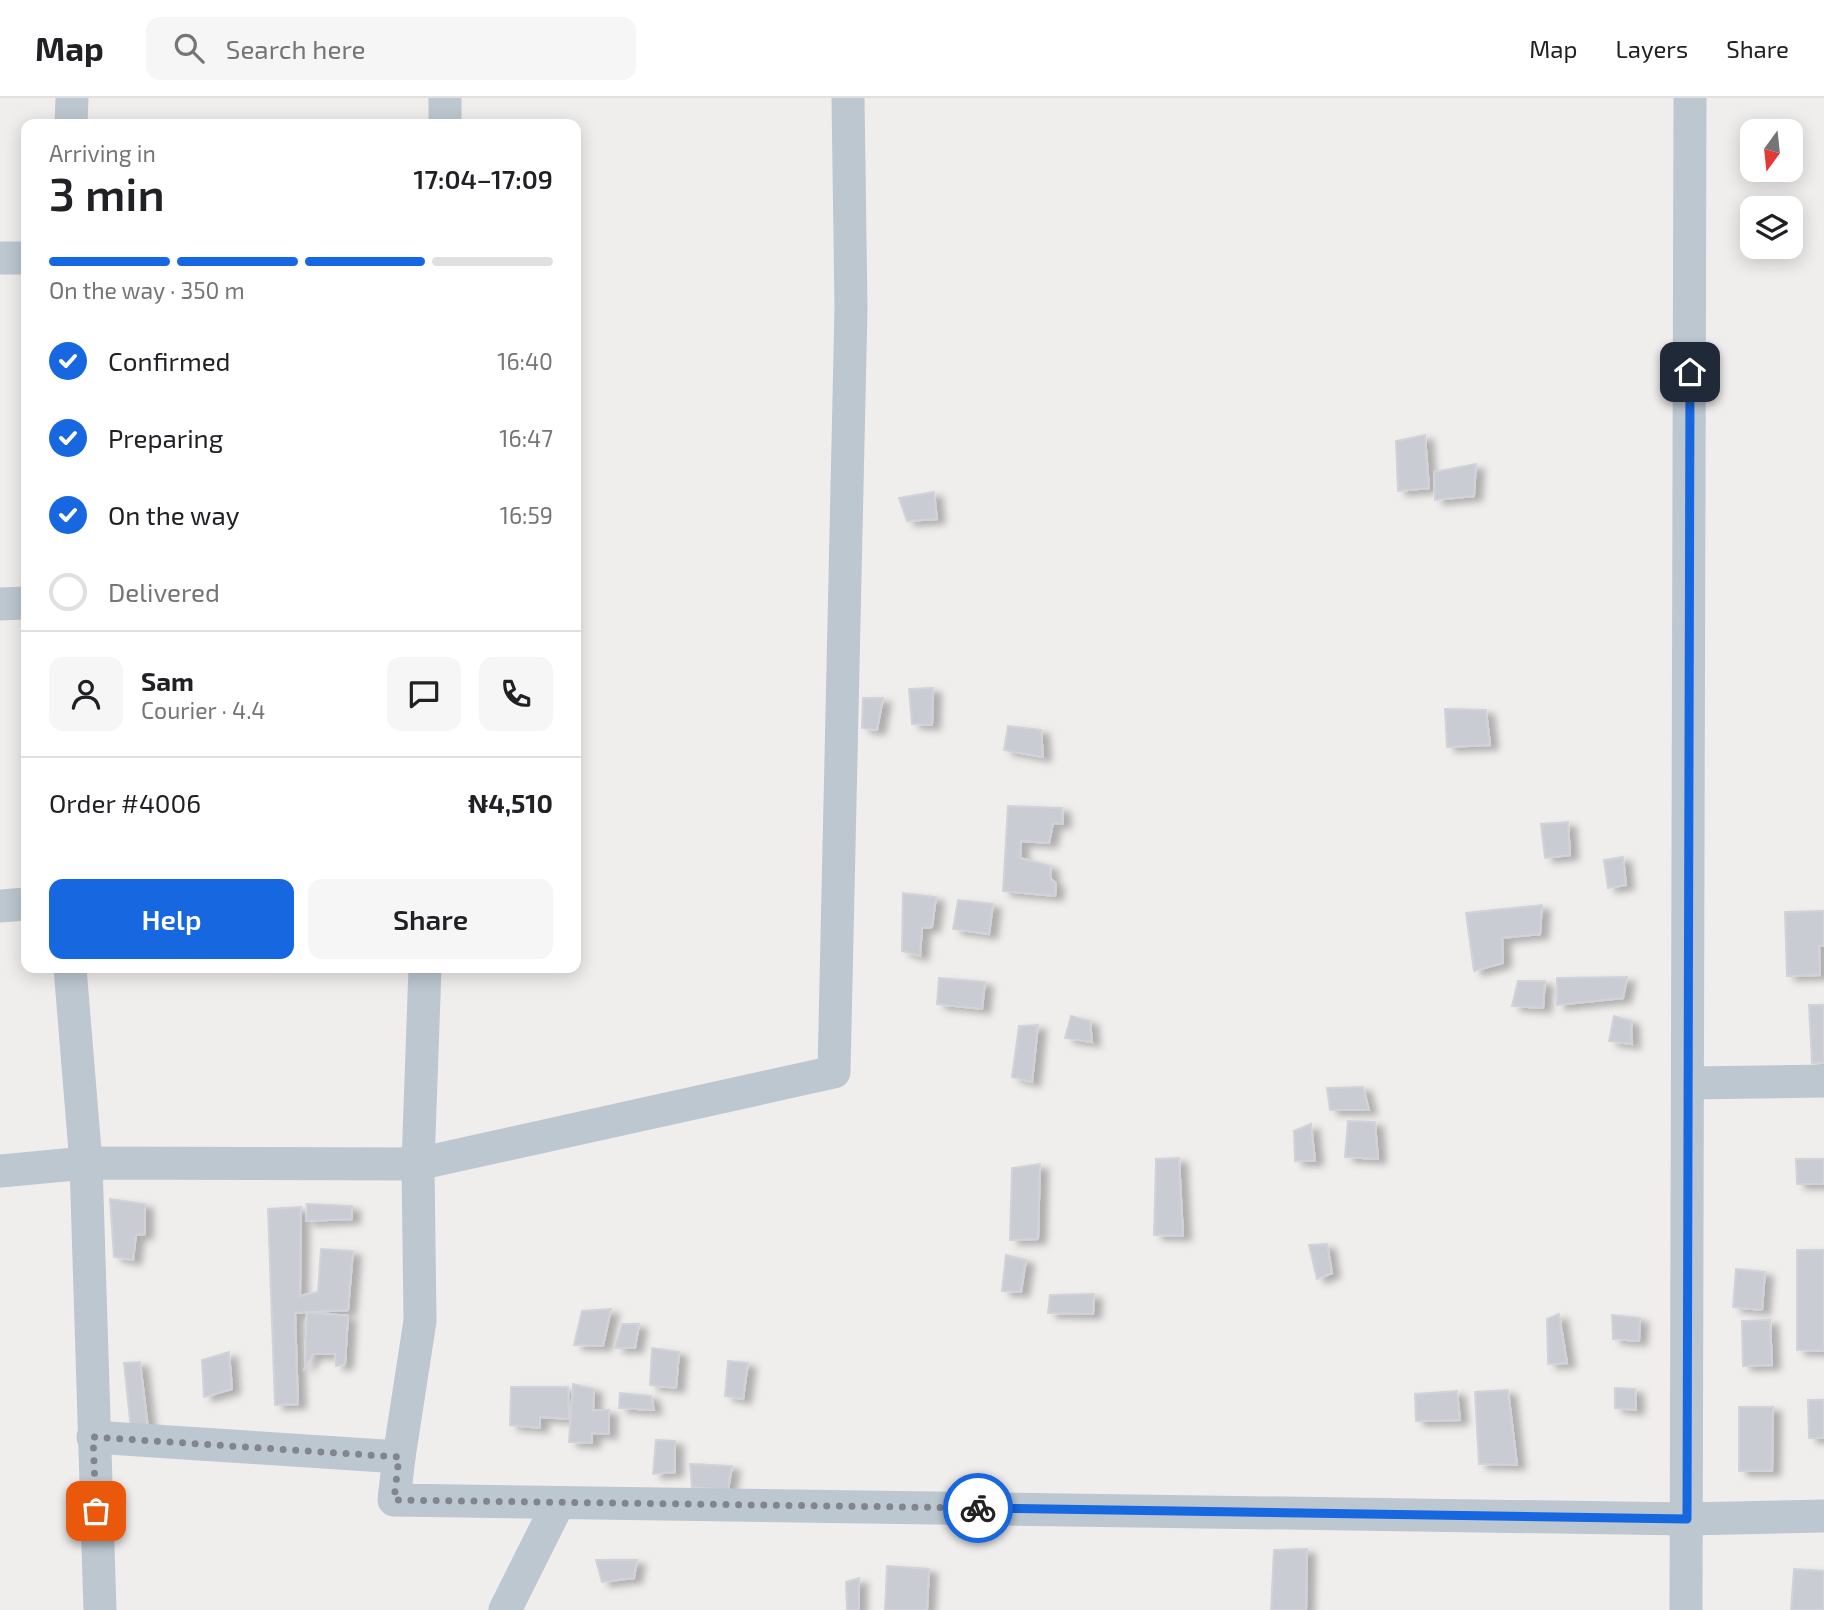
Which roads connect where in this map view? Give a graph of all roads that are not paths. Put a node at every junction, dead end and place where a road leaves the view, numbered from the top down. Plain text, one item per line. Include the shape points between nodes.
1 (72, 98) edge
2 (445, 98) edge
3 (848, 98) edge
4 (1690, 98) edge
5 (71, 119) edge
6 (445, 119) edge
7 (0, 258) edge
8 (21, 258) edge
9 (21, 603) edge
10 (0, 604) edge
11 (21, 904) edge
12 (0, 906) edge
13 (70, 973) edge
14 (425, 973) edge
15 (1824, 1081) edge
16 (1688, 1083) junction
17 (86, 1163) junction
18 (418, 1164) junction
19 (0, 1171) edge
20 (93, 1437) junction
21 (399, 1457) junction
22 (558, 1504) junction
23 (1824, 1516) edge
24 (1687, 1519) junction
25 (100, 1610) edge
26 (505, 1610) edge
27 (1686, 1610) edge

1 - 5 street
2 - 6 street
3 - 18 street via 851,308 834,1072
4 - 16 street
7 - 8 street
9 - 10 street
11 - 12 street
13 - 17 street
14 - 18 street
15 - 16 street
16 - 24 street
17 - 18 street
17 - 19 street
17 - 20 street
18 - 21 street via 420,1321
20 - 21 street
20 - 25 street
21 - 22 street via 394,1500
22 - 24 street
22 - 26 street
23 - 24 street
24 - 27 street

